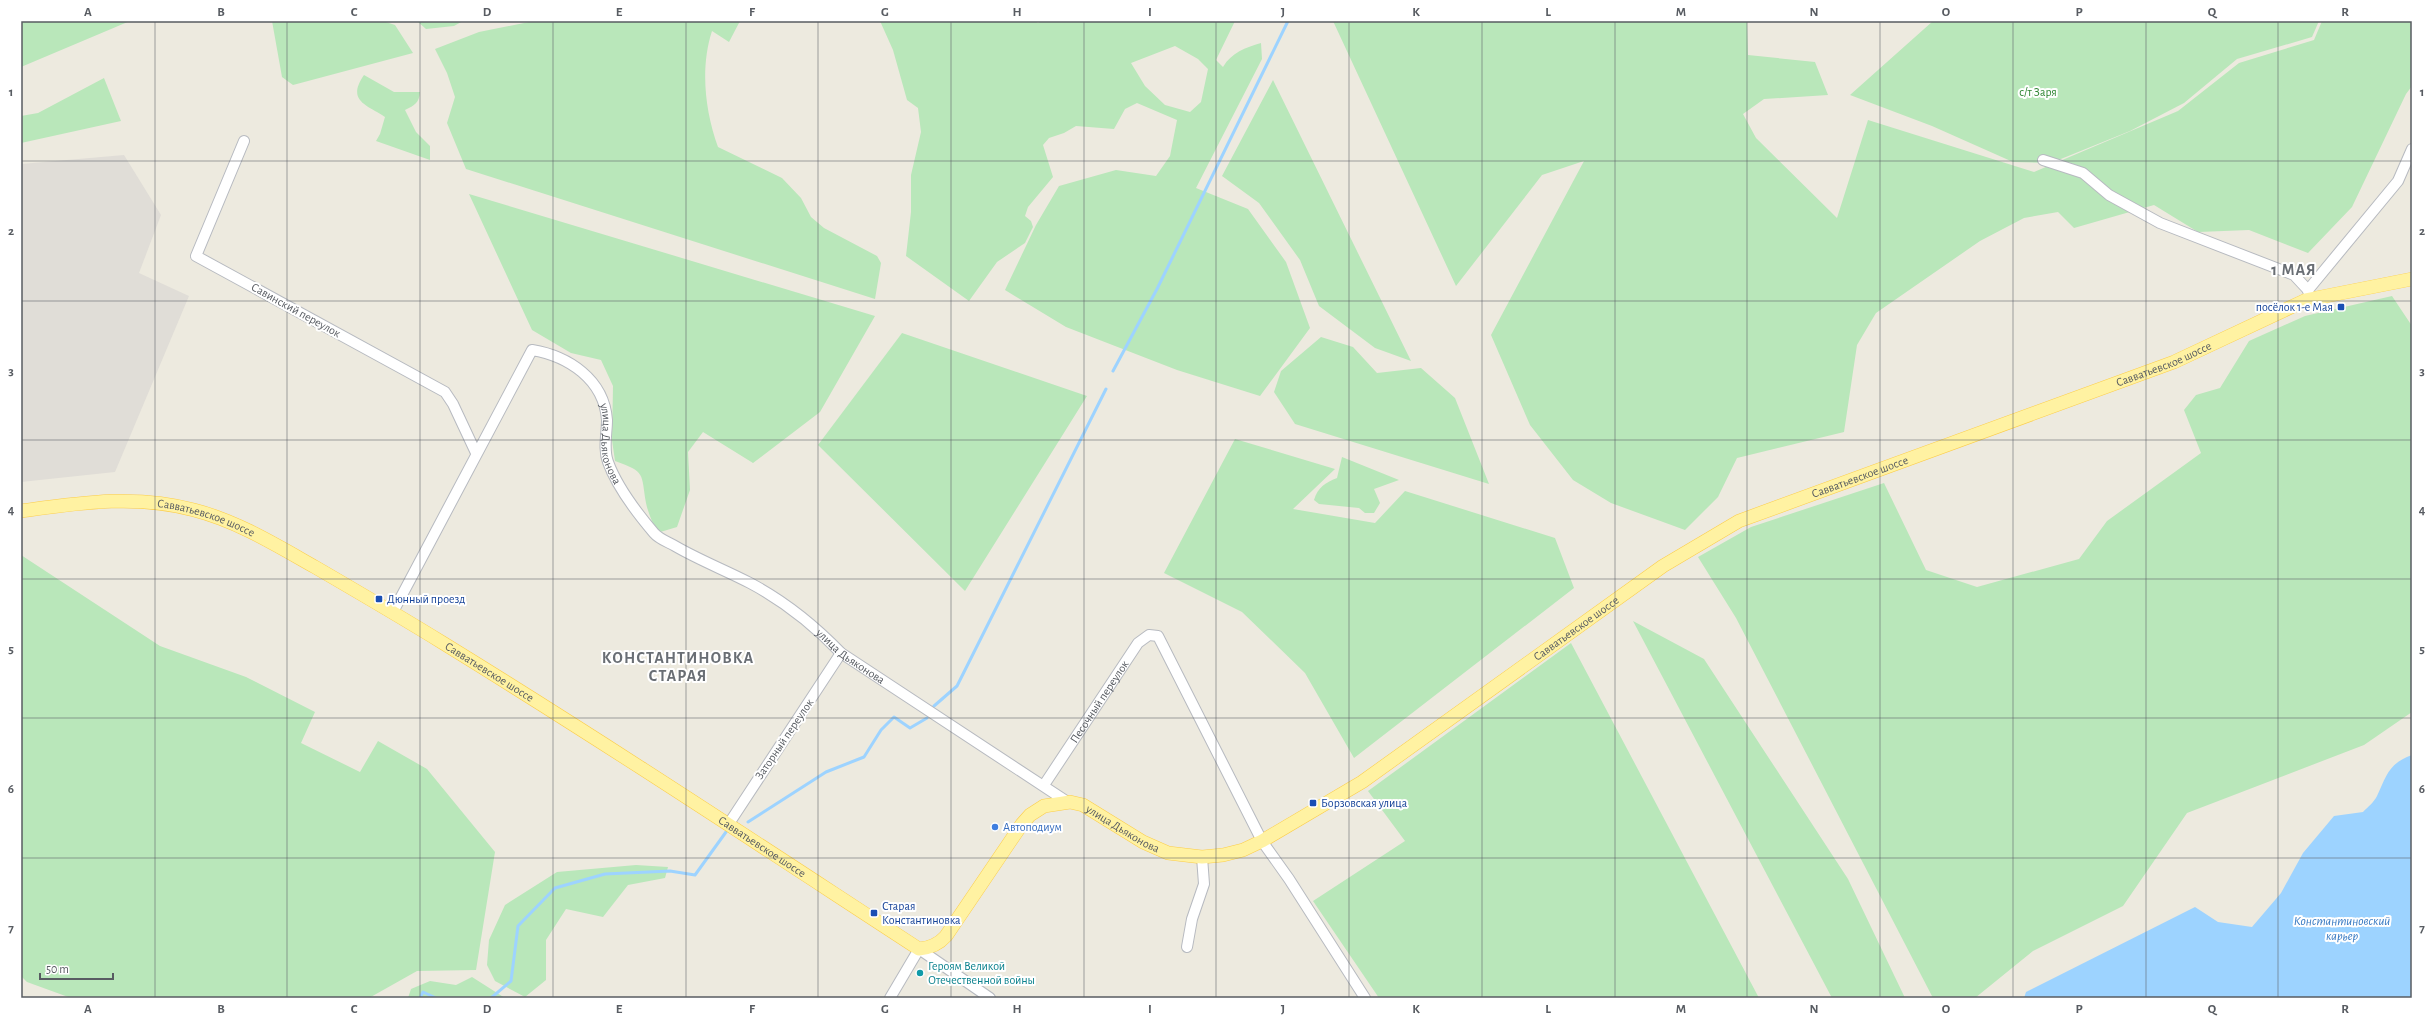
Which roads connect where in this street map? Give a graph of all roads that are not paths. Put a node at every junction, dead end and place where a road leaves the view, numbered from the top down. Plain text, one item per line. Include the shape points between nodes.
1 (244, 141) dead end
2 (2412, 149) edge
3 (2044, 160) dead end
4 (2412, 278) edge
5 (2309, 294) junction
6 (476, 453) junction
7 (21, 511) edge
8 (392, 612) junction
9 (841, 653) junction
10 (1044, 785) junction
11 (1066, 801) junction
12 (728, 825) junction
13 (1262, 841) junction
14 (1202, 857) junction
15 (1187, 947) dead end
16 (919, 949) junction
17 (890, 998) edge
18 (990, 998) edge
19 (1365, 998) edge

1 - 6 street, Савинский переулок via 196,256 445,392
2 - 5 street via 2398,181
3 - 5 street via 2082,173 2109,195 2160,223 2294,276
4 - 5 main road, Савватьевское шоссе
5 - 13 main road, Савватьевское шоссе via 2174,362 1760,512 1729,526 1662,566 1362,782
6 - 8 street
6 - 9 street, улица Дьяконова via 532,350 562,359 584,372 603,400 606,419 605,452 608,462 622,489 655,534 707,564 751,584 815,626
7 - 8 main road, Савватьевское шоссе via 122,500 162,503 195,510 228,521 268,541
8 - 12 main road, Савватьевское шоссе via 538,702
9 - 10 street, улица Дьяконова
9 - 12 street, Заторный переулок
10 - 11 street, улица Дьяконова
10 - 13 street, Песочный переулок via 1138,643 1152,634 1162,641
11 - 14 main road, улица Дьяконова via 1085,807 1156,848 1182,856
11 - 16 main road via 1044,806 1026,819 946,936 932,946
12 - 16 main road, Савватьевское шоссе
13 - 14 main road, улица Дьяконова via 1233,853
13 - 19 street via 1290,879
14 - 15 street via 1204,884 1192,919
16 - 17 street
16 - 18 street

